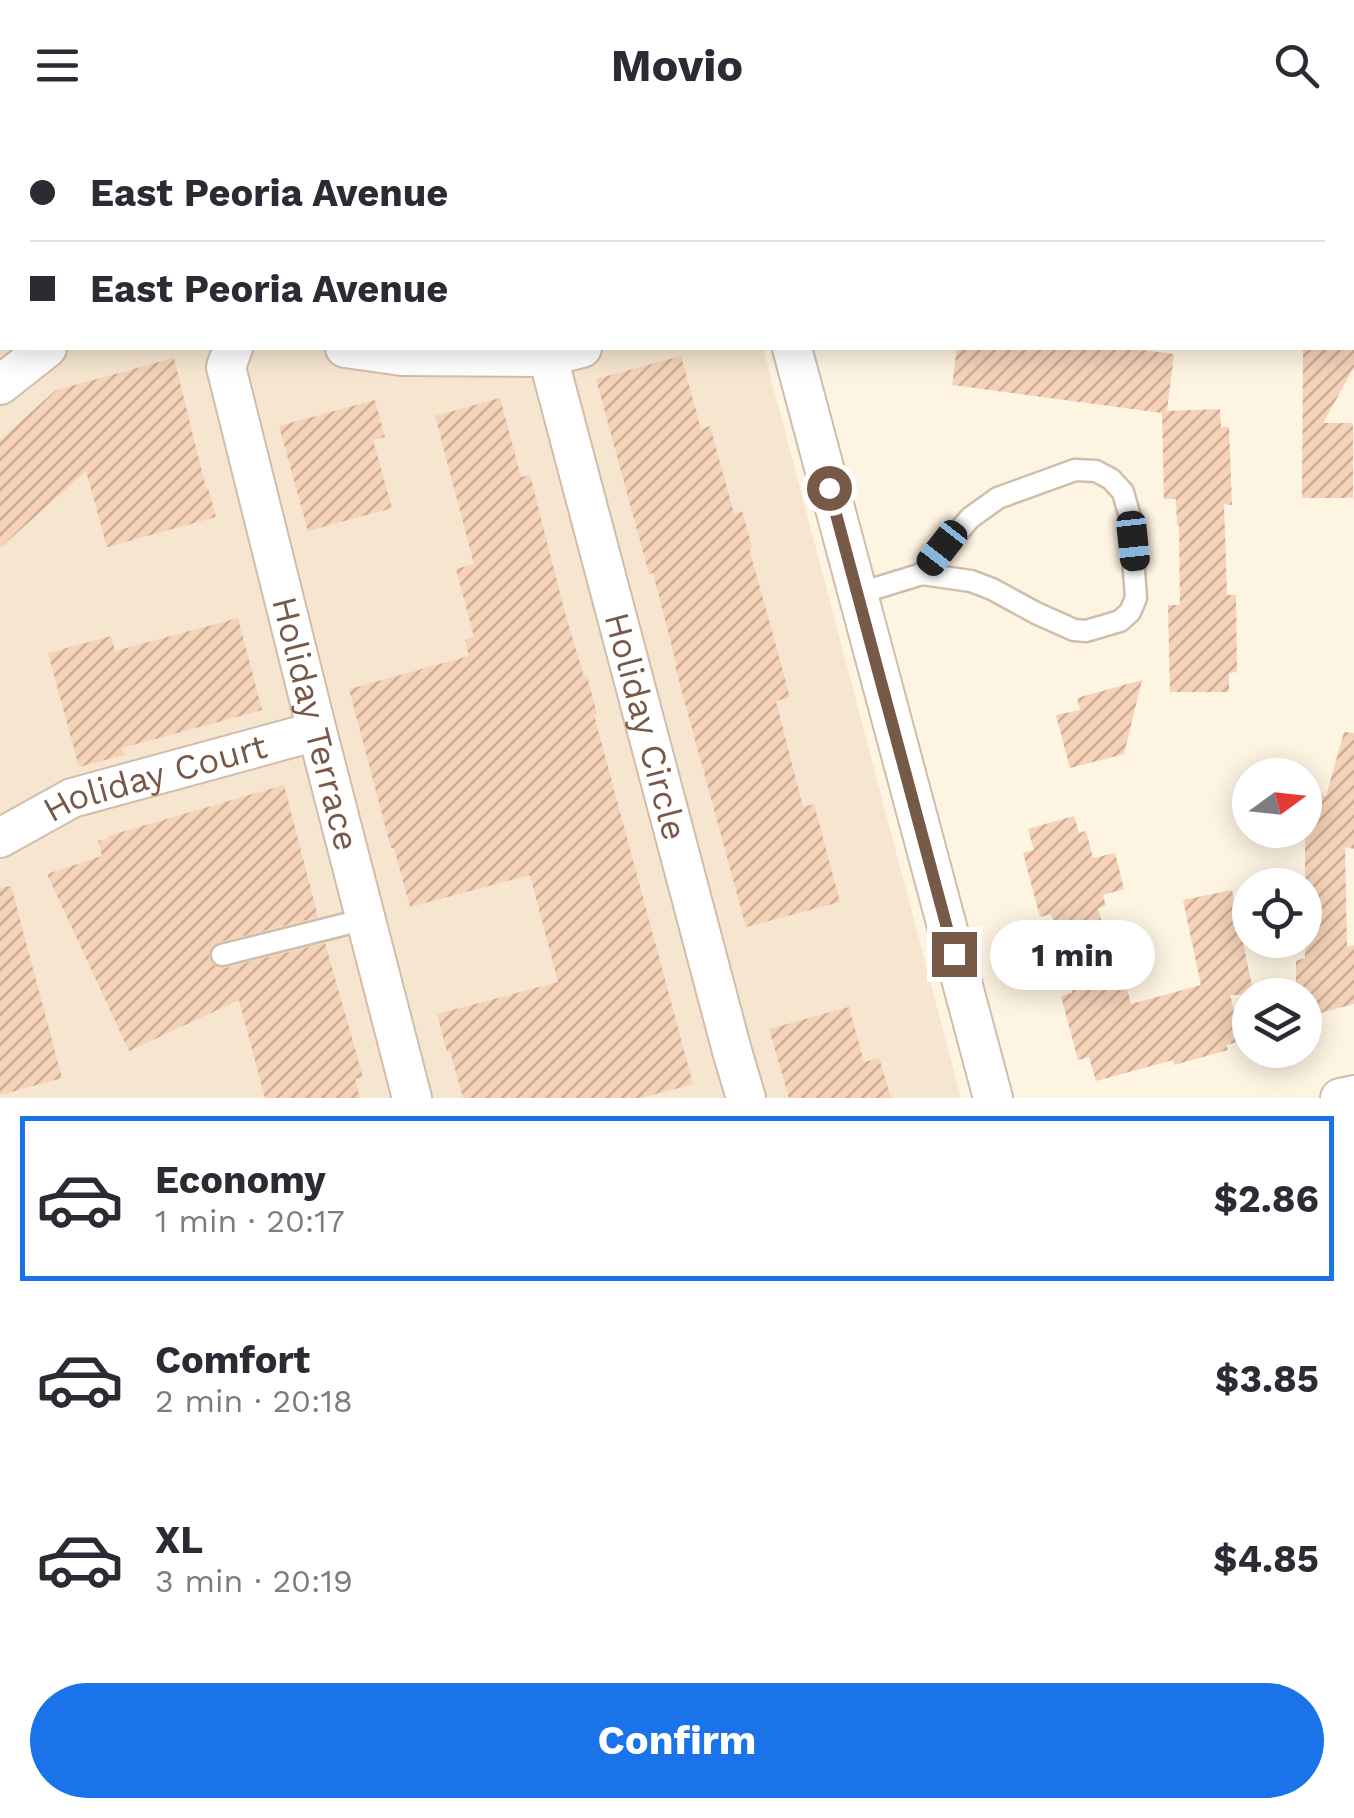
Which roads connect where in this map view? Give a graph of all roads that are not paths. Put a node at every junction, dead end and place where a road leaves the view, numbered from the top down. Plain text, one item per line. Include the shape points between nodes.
1 (44, 350) edge
2 (232, 350) edge
3 (359, 350) edge
4 (793, 350) edge
5 (565, 352) edge
6 (0, 385) edge
7 (922, 574) junction
8 (857, 594) junction
9 (317, 732) junction
10 (0, 838) edge
11 (366, 918) junction
12 (222, 955) dead end
13 (1354, 1094) edge
14 (412, 1098) edge
15 (746, 1098) edge
16 (993, 1098) edge
17 (1340, 1098) edge

1 - 6 street
2 - 9 street, Holiday Terrace via 226,367
3 - 5 street via 402,356
4 - 8 street
5 - 15 street, Holiday Circle
7 - 7 lane via 970,518 998,498 1075,470 1096,470 1123,492 1136,598 1120,621 1074,630 971,581
7 - 8 lane
8 - 16 street
9 - 10 street, Holiday Court via 72,798
9 - 11 street, Holiday Terrace
11 - 12 lane
11 - 14 street, Holiday Terrace
13 - 17 street

